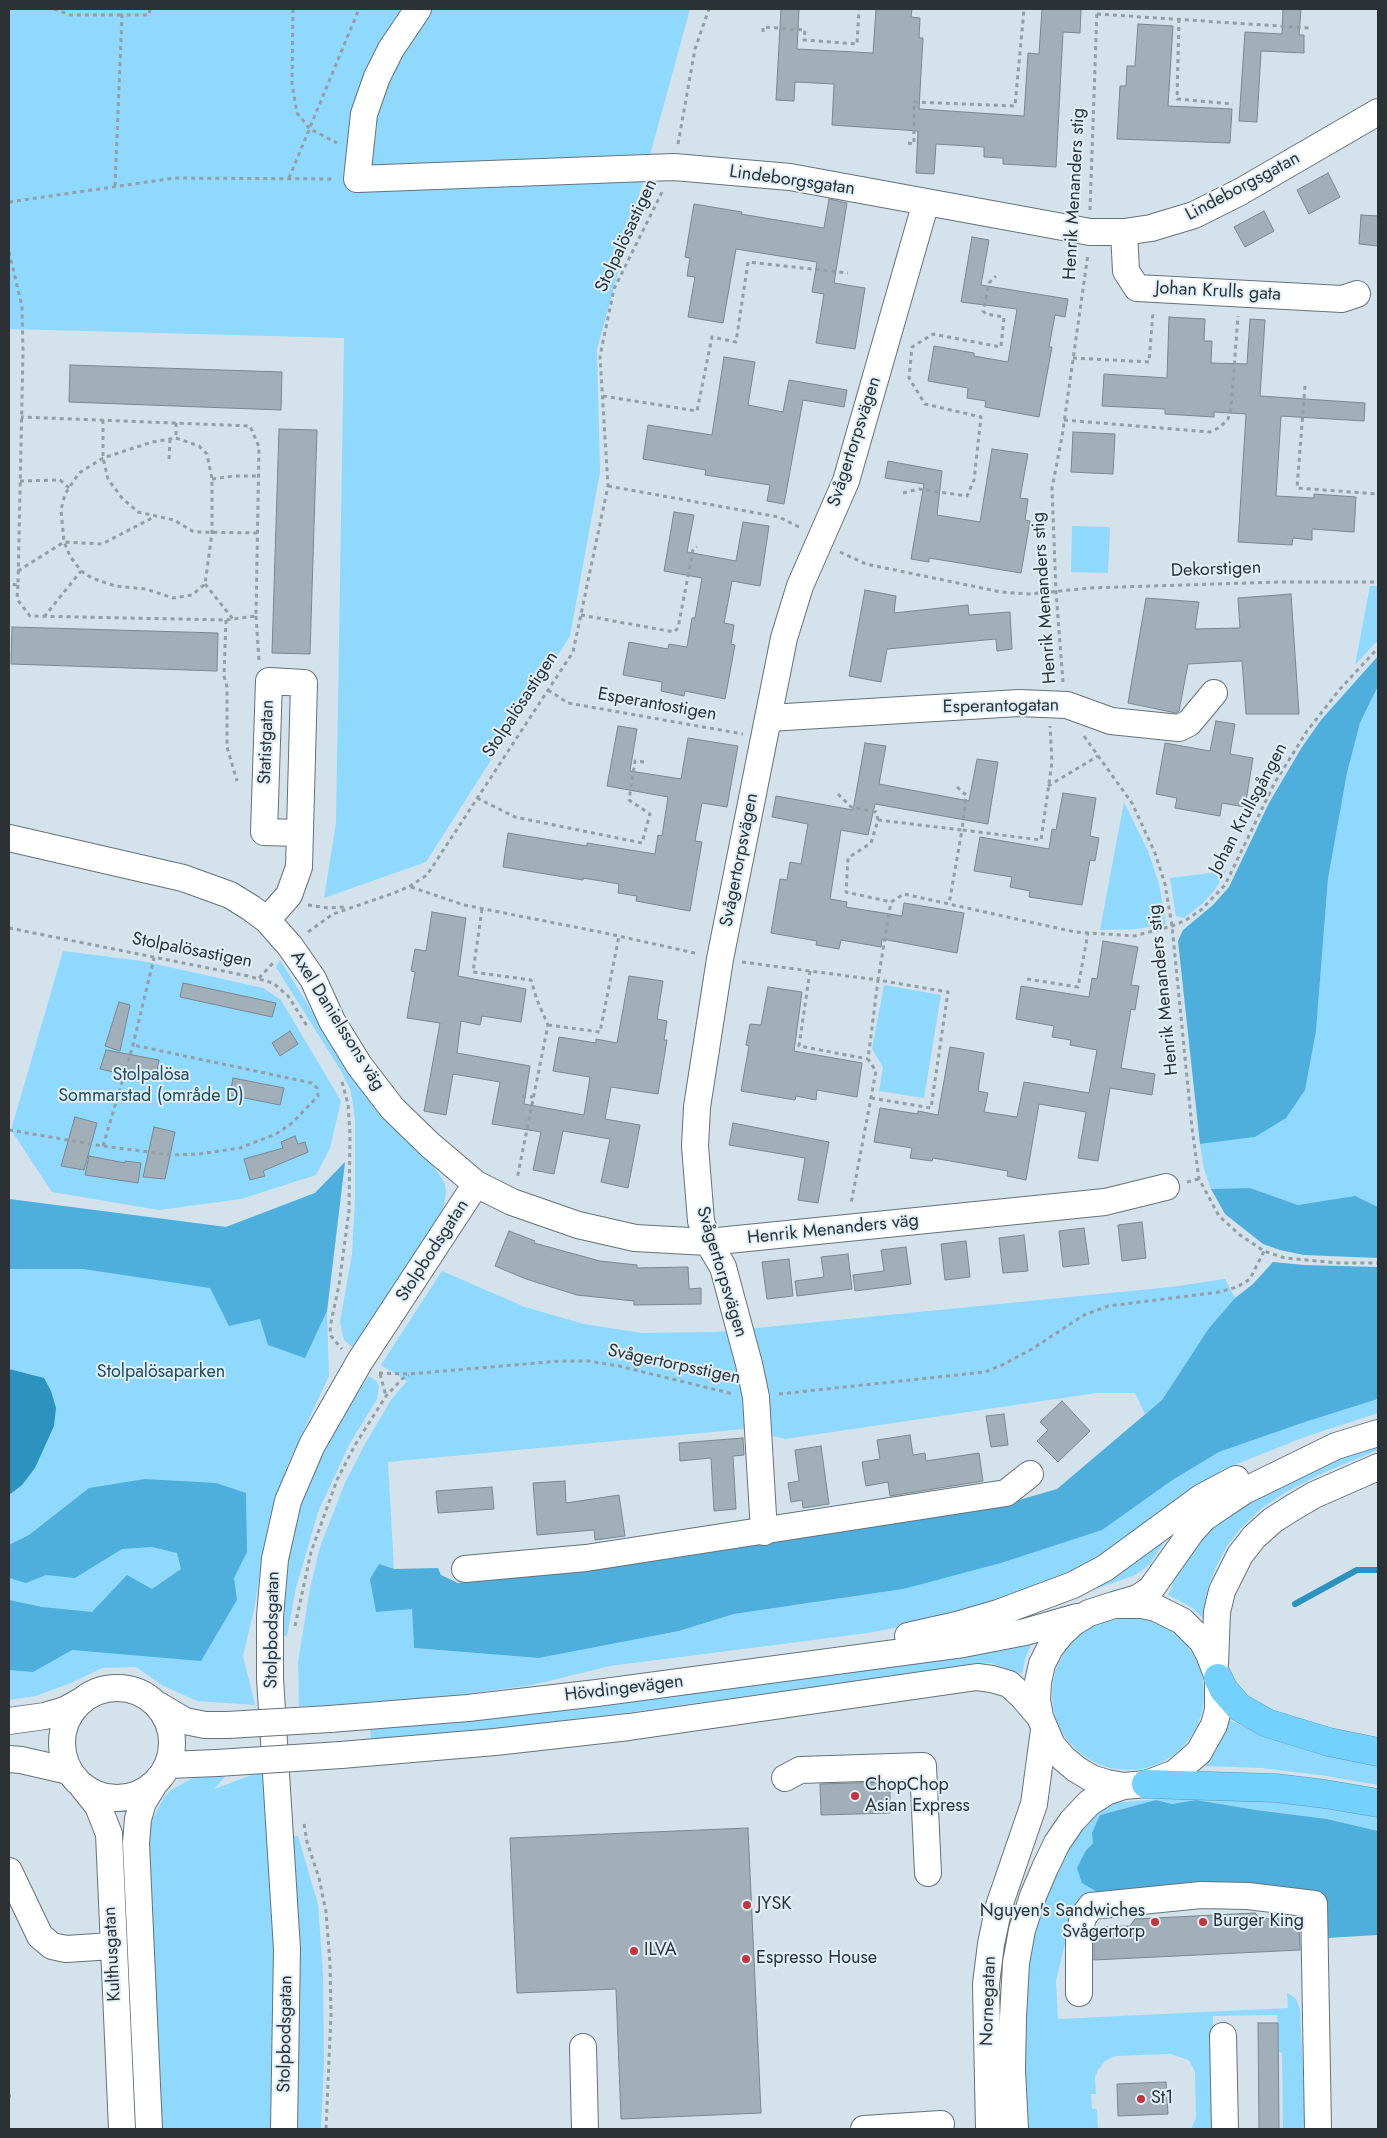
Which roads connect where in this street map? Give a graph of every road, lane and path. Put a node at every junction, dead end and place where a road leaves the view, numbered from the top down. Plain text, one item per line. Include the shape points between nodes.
1 (54, 9) edge
2 (150, 9) edge
3 (293, 9) edge
4 (359, 9) edge
5 (418, 9) edge
6 (709, 9) edge
7 (859, 9) edge
8 (1024, 9) edge
9 (1097, 9) edge
10 (1097, 14) junction
11 (122, 15) junction
12 (1179, 20) junction
13 (1309, 28) dead end
14 (763, 32) dead end
15 (1233, 104) dead end
16 (1378, 112) edge
17 (310, 129) junction
18 (908, 143) dead end
19 (359, 167) junction
20 (674, 167) junction
21 (289, 178) junction
22 (115, 186) junction
23 (9, 202) edge
24 (926, 202) junction
25 (1090, 232) junction
26 (1124, 232) junction
27 (9, 252) edge
28 (848, 273) dead end
29 (996, 276) dead end
30 (1156, 289) junction
31 (1239, 293) junction
32 (1357, 294) dead end
33 (1073, 358) junction
34 (1305, 386) dead end
35 (603, 396) junction
36 (21, 416) junction
37 (103, 420) junction
38 (1064, 420) junction
39 (176, 423) junction
40 (176, 438) junction
41 (170, 439) junction
42 (103, 458) junction
43 (169, 459) dead end
44 (259, 476) junction
45 (212, 479) junction
46 (20, 481) junction
47 (69, 488) junction
48 (903, 493) dead end
49 (1378, 494) edge
50 (154, 516) junction
51 (212, 533) junction
52 (258, 533) junction
53 (64, 542) junction
54 (697, 547) dead end
55 (81, 571) junction
56 (18, 572) junction
57 (1378, 582) edge
58 (9, 584) edge
59 (18, 584) junction
60 (205, 584) junction
61 (1056, 592) junction
62 (580, 615) junction
63 (256, 616) junction
64 (44, 617) junction
65 (233, 619) junction
66 (226, 620) junction
67 (1378, 648) edge
68 (269, 681) junction
69 (548, 690) junction
70 (1214, 693) dead end
71 (1057, 705) junction
72 (767, 727) junction
73 (1098, 756) junction
74 (644, 762) dead end
75 (236, 781) dead end
76 (1048, 786) junction
77 (957, 787) dead end
78 (838, 794) dead end
79 (477, 798) junction
80 (878, 820) junction
81 (962, 830) junction
82 (300, 833) junction
83 (9, 838) edge
84 (891, 902) junction
85 (949, 904) junction
86 (482, 909) dead end
87 (267, 920) junction
88 (1172, 926) junction
89 (9, 928) edge
90 (1088, 933) junction
91 (619, 936) dead end
92 (290, 946) junction
93 (154, 958) junction
94 (810, 971) dead end
95 (258, 979) junction
96 (1027, 979) dead end
97 (548, 1025) junction
98 (308, 1027) dead end
99 (133, 1045) junction
100 (868, 1058) dead end
101 (341, 1082) dead end
102 (522, 1096) dead end
103 (533, 1097) junction
104 (871, 1098) dead end
105 (9, 1130) edge
106 (103, 1146) junction
107 (476, 1184) junction
108 (1166, 1187) dead end
109 (512, 1202) junction
110 (708, 1242) junction
111 (1264, 1252) junction
112 (1378, 1263) edge
113 (370, 1368) junction
114 (386, 1396) dead end
115 (756, 1396) junction
116 (1378, 1433) edge
117 (1336, 1446) junction
118 (1378, 1467) edge
119 (1030, 1474) dead end
120 (764, 1532) junction
121 (465, 1569) dead end
122 (1102, 1609) junction
123 (775, 1668) junction
124 (1216, 1673) junction
125 (81, 1700) junction
126 (158, 1705) junction
127 (9, 1721) edge
128 (1042, 1724) junction
129 (1378, 1752) edge
130 (9, 1759) edge
131 (168, 1765) junction
132 (784, 1778) dead end
133 (76, 1779) junction
134 (1135, 1785) junction
135 (153, 1786) junction
136 (1378, 1803) edge
137 (9, 1871) edge
138 (928, 1873) dead end
139 (112, 1946) junction
140 (1079, 1993) dead end
141 (1223, 2036) dead end
142 (583, 2047) dead end
143 (941, 2124) dead end
144 (122, 2129) edge
145 (149, 2129) edge
146 (284, 2129) edge
147 (585, 2129) edge
148 (864, 2129) edge
149 (989, 2129) edge
150 (1015, 2129) edge
151 (1225, 2129) edge
152 (1318, 2129) edge

1 - 11 path via 70,15
2 - 11 path via 149,16
3 - 17 path via 292,84 297,113
4 - 17 path
5 - 19 street via 391,48 377,77 364,114
6 - 20 path, Stolpalösastigen via 695,49
7 - 14 path via 857,44 804,40 805,30 763,27
8 - 18 path via 1015,106 914,102 914,144
9 - 10 path, Henrik Menanders stig
10 - 12 path
10 - 25 path, Henrik Menanders stig
11 - 22 path
12 - 13 path
12 - 15 path via 1177,100
16 - 26 street, Lindeborgsgatan via 1194,216
17 - 19 path
17 - 21 path
19 - 20 street, Lindeborgsgatan
19 - 21 path
20 - 24 street, Lindeborgsgatan via 790,177
20 - 35 path, Stolpalösastigen via 614,289 600,356
21 - 22 path via 175,178
22 - 23 path
24 - 25 street, Lindeborgsgatan
24 - 72 street, Svågertorpsvägen via 846,481 800,586 784,638
25 - 26 street, Lindeborgsgatan
25 - 33 path, Henrik Menanders stig
26 - 30 street, Johan Krulls gata via 1126,272 1137,288
27 - 36 path via 22,306
28 - 35 path via 748,262 736,342 712,337 697,412
29 - 48 path via 989,283 983,311 1004,317 1001,347 934,334 912,347 909,378 925,404 981,416 974,480 967,496 919,489
30 - 31 street, Johan Krulls gata
30 - 33 path via 1149,362
31 - 32 street, Johan Krulls gata via 1342,300
31 - 38 path via 1231,409 1228,419 1220,427 1210,432
33 - 38 path, Henrik Menanders stig
34 - 49 path via 1297,488
35 - 62 path, Stolpalösastigen via 608,486
36 - 37 path
36 - 46 path
37 - 39 path
37 - 42 path
38 - 61 path, Henrik Menanders stig via 1052,488
39 - 40 path
39 - 44 path via 250,426 260,447
40 - 41 path
40 - 45 path via 199,446 207,454
41 - 42 path
41 - 43 path
42 - 47 path via 79,473
42 - 50 path via 108,479 122,498 138,512
44 - 45 path
44 - 52 path
45 - 51 path
46 - 47 path via 60,480
46 - 56 path
47 - 53 path via 61,510
50 - 51 path via 174,520 194,532
50 - 53 path via 102,544
51 - 52 path
51 - 60 path
52 - 63 path
53 - 55 path
53 - 56 path
54 - 62 path via 693,550 678,628 674,632
55 - 60 path via 115,586 146,589 173,598 192,595
55 - 64 path
56 - 59 path
57 - 61 path, Dekorstigen via 1279,582
58 - 59 path
59 - 64 path via 17,599 30,616
60 - 65 path
61 - 71 path, Henrik Menanders stig
62 - 69 path, Stolpalösastigen via 573,652
63 - 65 path
63 - 68 path via 260,675
64 - 66 path
65 - 66 path
66 - 75 path via 227,748
67 - 88 path, Johan Krullsgången via 1307,731 1274,784 1224,885 1201,910
68 - 82 street, Statistgatan via 304,683
68 - 82 street, Statistgatan via 264,832
69 - 72 path, Esperantostigen via 568,703 749,735
69 - 79 path, Stolpalösastigen
70 - 71 street, Esperantogatan via 1189,723 1179,728 1111,721
71 - 72 street, Esperantogatan via 1019,703
71 - 73 path, Henrik Menanders stig
71 - 76 path
72 - 110 street, Svågertorpsvägen via 720,959 697,1107 697,1187 701,1221
73 - 76 path
73 - 88 path, Henrik Menanders stig via 1132,803 1143,825 1165,884
74 - 79 path via 635,761 629,800 650,814 642,843 514,817
76 - 81 path via 1041,840
77 - 81 path via 966,795
78 - 80 path via 851,807 876,812
79 - 92 path, Stolpalösastigen via 427,875 394,893 333,914
80 - 81 path
80 - 84 path via 871,843 848,858 846,892
81 - 85 path
82 - 87 street, Statistgatan via 296,878 289,895
83 - 87 street, Axel Danielssons väg via 183,878 230,895
84 - 85 path, Johan Krullsgången via 904,894
84 - 104 path via 878,980 948,992 931,1108
85 - 90 path, Johan Krullsgången
86 - 97 path via 473,972 531,980
87 - 92 street, Axel Danielssons väg
88 - 90 path, Johan Krullsgången via 1134,936
88 - 111 path, Henrik Menanders stig via 1198,1179 1219,1216
89 - 93 path, Stolpalösastigen
90 - 96 path via 1078,987
91 - 97 path via 600,1032
92 - 95 path, Stolpalösastigen
92 - 107 street, Axel Danielssons väg via 313,979 332,1021 359,1065 392,1108
93 - 95 path, Stolpalösastigen
93 - 99 path
94 - 100 path via 799,1046
95 - 98 path via 273,983 288,996
97 - 103 path
99 - 106 path
99 - 106 path via 312,1084 317,1088 318,1096 292,1123 276,1134 240,1148 171,1155
101 - 113 path via 348,1104 350,1134 349,1211 330,1327 331,1336 341,1349
102 - 103 path
103 - 109 path
105 - 106 path
107 - 109 street, Henrik Menanders väg
107 - 113 street, Stolpbodsgatan
108 - 110 street, Henrik Menanders väg via 1105,1202
109 - 110 street, Henrik Menanders väg via 610,1233
110 - 115 street, Svågertorpsvägen via 723,1267
111 - 112 path via 1285,1258
111 - 115 path, Svågertorpsstigen via 1250,1279 1237,1287 1108,1306 1084,1315 1032,1349 985,1372
113 - 114 path
113 - 115 path, Svågertorpsstigen via 409,1374 588,1361
113 - 146 street, Stolpbodsgatan via 329,1414 300,1471 288,1502 271,1586 270,1678 287,1949
115 - 120 street, Svågertorpsvägen
116 - 117 street
117 - 122 street, Hövdingevägen via 1244,1491 1204,1518 1152,1589 1138,1598
117 - 123 street via 1276,1462 1224,1484 1194,1502 1105,1568 1036,1601 957,1625
118 - 124 street, Nornegatan via 1314,1495 1254,1536 1222,1590 1217,1612
119 - 120 street via 1006,1493
120 - 121 street via 586,1558
122 - 123 street, Hövdingevägen via 1025,1632 963,1644
122 - 124 street via 1142,1605 1170,1614 1182,1621 1202,1642
122 - 128 street via 1074,1622 1050,1648 1038,1682 1037,1700
123 - 126 street, Hövdingevägen, bridge via 468,1708 330,1719 205,1725 185,1721
124 - 129 highway via 1224,1690 1239,1706 1267,1723 1328,1742
124 - 134 street, Nornegatan via 1219,1702 1214,1725 1199,1752 1175,1773
125 - 126 street, Hövdingevägen via 112,1687 129,1688 145,1694
125 - 127 street, Hövdingevägen via 65,1710 45,1716
125 - 133 street via 72,1710 62,1734 64,1759
126 - 131 street, Hövdingevägen via 168,1718 172,1733 173,1749
128 - 131 street, Hövdingevägen, bridge via 1009,1684 977,1677 629,1727 495,1742
128 - 134 street, Hövdingevägen via 1052,1745 1076,1769 1099,1780
128 - 149 street, Nornegatan via 1034,1804 998,1906 991,1944 986,1984
130 - 133 street, Hövdingevägen
131 - 135 street, Hövdingevägen
132 - 138 street via 800,1770 923,1766
133 - 135 street, Hövdingevägen via 95,1794 110,1798 140,1794
133 - 139 street, Kulthusgatan via 98,1806 109,1834
134 - 136 highway via 1276,1788
134 - 150 street, Nornegatan via 1100,1795 1072,1821 1057,1843 1032,1896 1016,1963 1012,2070
135 - 145 street, Kulthusgatan via 143,1802 136,1842
137 - 139 street via 40,1936 52,1946 66,1949
139 - 144 street, Kulthusgatan
140 - 152 street via 1079,1935 1083,1917 1091,1906 1201,1895 1248,1896 1314,1904
141 - 151 street
142 - 147 street
143 - 148 street

